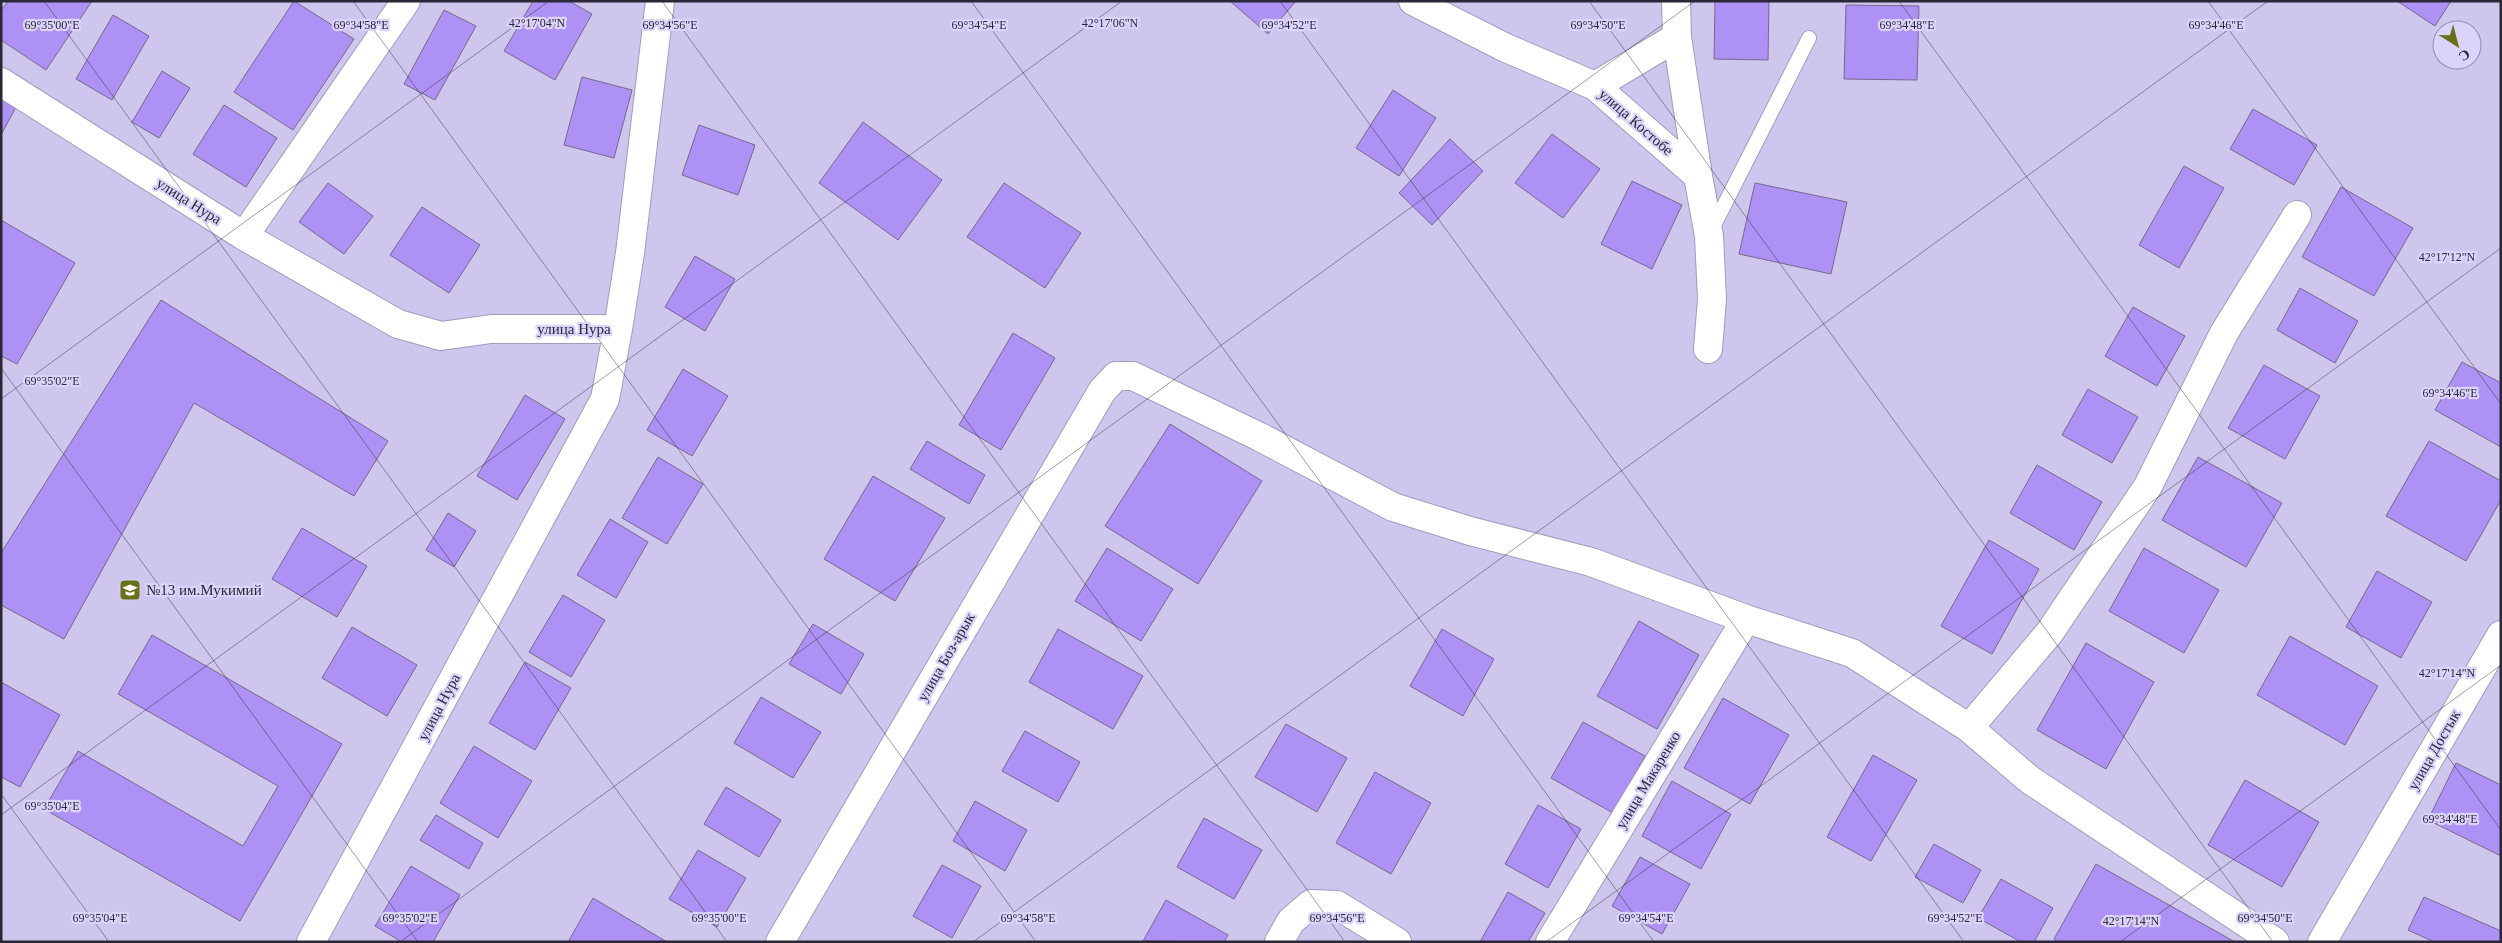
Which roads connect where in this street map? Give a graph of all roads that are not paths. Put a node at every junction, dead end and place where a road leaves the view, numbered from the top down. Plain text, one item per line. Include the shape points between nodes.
1 (406, 1) edge
2 (660, 1) edge
3 (1413, 1) edge
4 (1676, 1) edge
5 (1677, 36) junction
6 (1809, 38) dead end
7 (1, 82) edge
8 (1595, 86) junction
9 (1698, 176) junction
10 (2297, 216) dead end
11 (244, 236) junction
12 (1709, 236) junction
13 (618, 329) junction
14 (1708, 349) dead end
15 (1746, 619) junction
16 (2501, 635) edge
17 (1970, 728) junction
18 (311, 942) edge
19 (780, 942) edge
20 (1279, 942) edge
21 (1396, 942) edge
22 (1550, 942) edge
23 (2275, 942) edge
24 (2322, 942) edge

1 - 11 street
2 - 13 street via 634,226
3 - 8 street, улица Костобе via 1497,44
4 - 5 street
5 - 8 street
5 - 9 street
6 - 12 lane
7 - 11 street, улица Нура
8 - 9 street, улица Костобе
9 - 12 street
10 - 17 street via 2224,333 2148,486 2050,632
11 - 13 street, улица Нура via 398,324 441,336 491,329
12 - 14 street via 1712,299
13 - 18 street, улица Нура via 605,399
15 - 17 street via 1852,652
15 - 19 street, улица Боз-арык via 1591,562 1393,507 1142,380 1133,376 1116,376 1102,391
15 - 22 street, улица Макаренко
16 - 24 street, улица Достык
17 - 23 street via 2030,780
20 - 21 street via 1291,921 1311,904 1337,906

